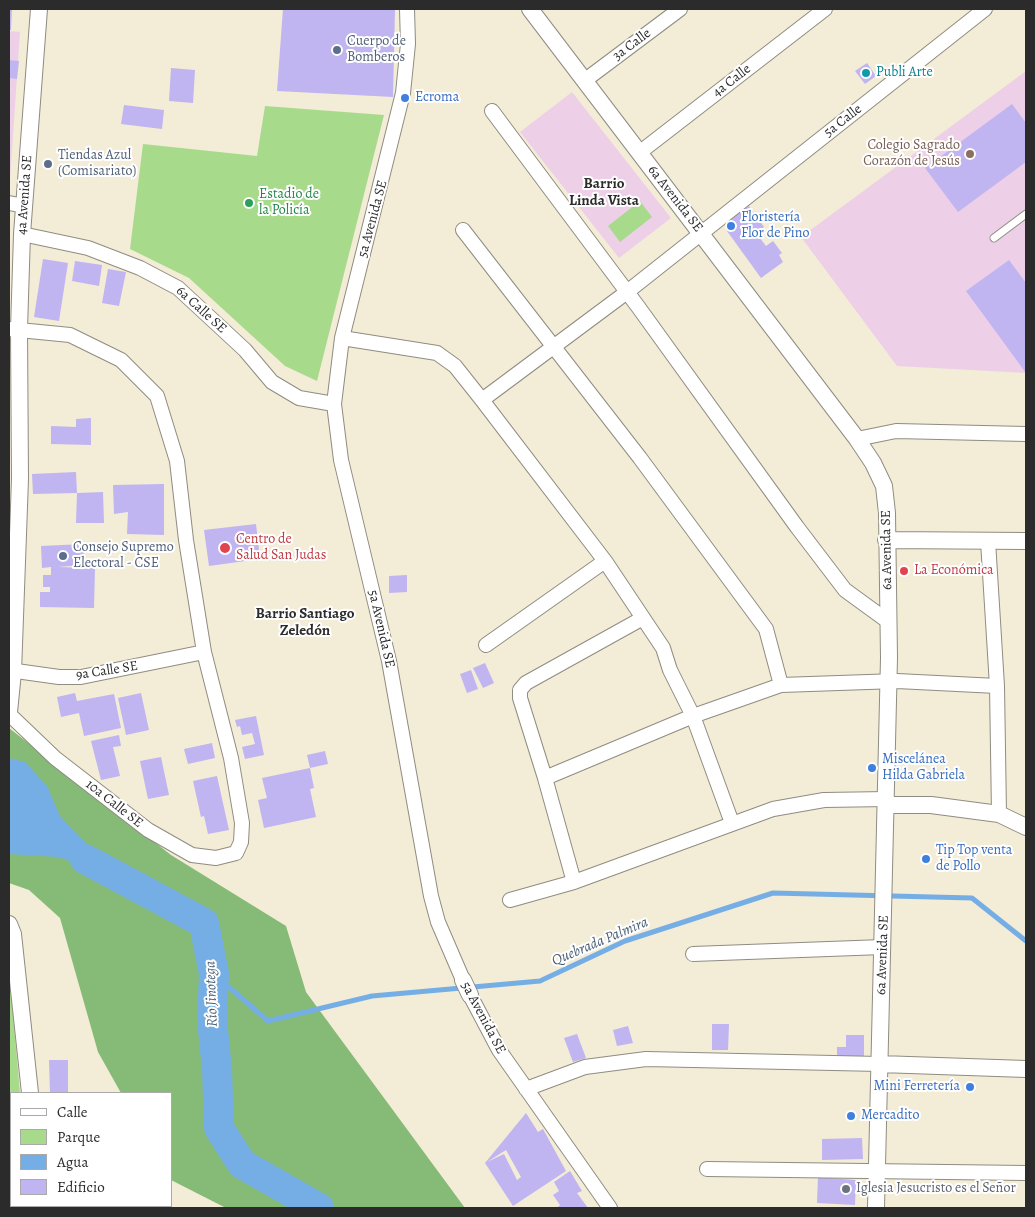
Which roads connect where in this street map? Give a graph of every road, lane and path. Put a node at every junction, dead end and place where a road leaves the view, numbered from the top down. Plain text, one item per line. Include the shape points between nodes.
1 (39, 9) edge
2 (408, 9) edge
3 (530, 9) edge
4 (680, 9) edge
5 (825, 9) edge
6 (985, 9) edge
7 (584, 81) junction
8 (492, 111) dead end
9 (639, 153) junction
10 (16, 204) edge
11 (1026, 214) edge
12 (462, 230) dead end
13 (22, 234) junction
14 (702, 234) junction
15 (994, 238) dead end
16 (627, 292) junction
17 (14, 329) edge
18 (342, 338) junction
19 (553, 347) junction
20 (482, 400) junction
21 (334, 404) junction
22 (1026, 434) edge
23 (857, 439) junction
24 (14, 479) edge
25 (886, 540) junction
26 (988, 541) junction
27 (1026, 541) edge
28 (605, 561) junction
29 (643, 618) junction
30 (889, 622) junction
31 (486, 645) dead end
32 (204, 652) junction
33 (11, 671) edge
34 (889, 681) junction
35 (781, 685) junction
36 (998, 686) junction
37 (9, 713) edge
38 (693, 716) junction
39 (545, 778) junction
40 (887, 802) junction
41 (999, 814) junction
42 (732, 824) junction
43 (1026, 827) edge
44 (574, 882) junction
45 (510, 900) dead end
46 (9, 924) edge
47 (883, 947) junction
48 (693, 954) dead end
49 (463, 980) joint
50 (470, 995) joint
51 (880, 1064) junction
52 (1026, 1069) edge
53 (526, 1089) junction
54 (30, 1092) edge
55 (707, 1169) dead end
56 (878, 1171) junction
57 (1026, 1173) edge
58 (610, 1208) edge
59 (876, 1208) edge

1 - 10 street, 4a Avenida SE
2 - 18 street, 5a Avenida SE via 404,93
3 - 7 street, 6a Avenida SE
4 - 7 street, 3a Calle
5 - 9 street, 4a Calle
6 - 14 street, 5a Calle
7 - 9 street, 6a Avenida SE
8 - 16 street
9 - 14 street, 6a Avenida SE
10 - 13 street, 4a Avenida SE
11 - 15 lane
12 - 19 street
13 - 17 street, 4a Avenida SE
13 - 21 street, 6a Calle SE via 88,248 140,268 178,288 245,350 272,382 299,398
14 - 16 street, 5a Calle
14 - 23 street, 6a Avenida SE
16 - 19 street, 5a Calle
16 - 30 street via 846,590
17 - 24 street, 4a Avenida SE
17 - 32 street via 70,336 121,360 157,396 177,461
18 - 20 street via 437,353 455,366
18 - 21 street, 5a Avenida SE
19 - 20 street, 5a Calle
19 - 35 street via 640,458 766,629
20 - 28 street
21 - 49 street, 5a Avenida SE via 341,460 389,661 431,896 438,922
22 - 23 street via 896,431
23 - 25 street, 6a Avenida SE via 884,486
24 - 33 street, 4a Avenida SE
25 - 26 street
25 - 30 street, 6a Avenida SE
26 - 27 street
26 - 36 street
28 - 29 street
28 - 31 street
29 - 38 street via 662,648
29 - 39 street via 526,683 520,690
30 - 34 street, 6a Avenida SE
32 - 33 street, 9a Calle SE via 82,677
32 - 37 street, 10a Calle SE via 231,758 242,823 241,842 236,853 216,858 192,855 148,830 55,758
33 - 37 street, 4a Avenida SE
34 - 35 street
34 - 36 street
34 - 40 street, 6a Avenida SE
35 - 38 street
36 - 41 street
38 - 39 street
38 - 42 street
39 - 44 street
40 - 41 street
40 - 42 street via 824,800 773,809
40 - 47 street, 6a Avenida SE
41 - 43 street
42 - 44 street
44 - 45 street
46 - 54 street via 13,934
47 - 48 street
47 - 51 street, 6a Avenida SE
49 - 50 street, 5a Avenida SE
50 - 53 street, 5a Avenida SE via 499,1050
51 - 52 street
51 - 53 street via 646,1059 585,1067
51 - 56 street, 6a Avenida SE
53 - 58 street, 5a Avenida SE
55 - 56 street
56 - 57 street
56 - 59 street, 6a Avenida SE

